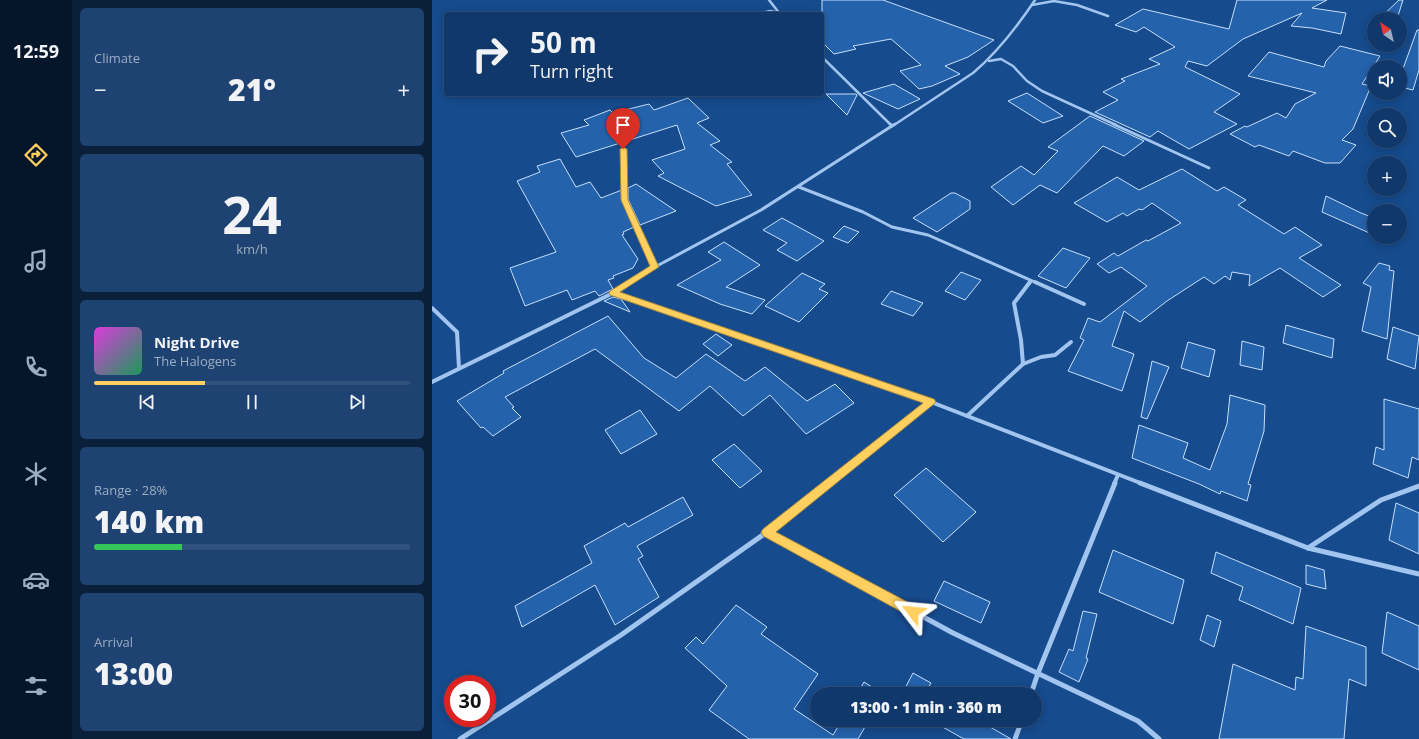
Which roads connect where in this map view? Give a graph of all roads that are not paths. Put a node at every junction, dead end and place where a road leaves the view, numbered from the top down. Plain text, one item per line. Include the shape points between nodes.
1 (769, 0) edge
2 (1035, 0) edge
3 (1032, 5) junction
4 (778, 12) edge
5 (1108, 16) dead end
6 (824, 59) edge
7 (988, 61) junction
8 (892, 126) junction
9 (623, 149) dead end
10 (1209, 168) dead end
11 (799, 187) junction
12 (655, 267) junction
13 (1031, 280) junction
14 (613, 293) junction
15 (1084, 304) dead end
16 (432, 308) edge
17 (1071, 342) dead end
18 (1023, 364) junction
19 (459, 368) junction
20 (432, 382) edge
21 (931, 402) junction
22 (967, 416) junction
23 (1118, 475) junction
24 (1419, 486) edge
25 (767, 532) junction
26 (1308, 548) junction
27 (1419, 574) edge
28 (1038, 673) junction
29 (1033, 687) edge
30 (1020, 727) edge
31 (460, 739) edge
32 (1016, 739) edge
33 (1159, 739) edge

1 - 4 street
2 - 3 street
3 - 5 street via 1054,2 1077,5
3 - 7 street via 1017,28
6 - 8 street
7 - 8 street
7 - 10 street via 1000,59 1013,66 1042,92
8 - 11 street
9 - 12 street via 625,200
11 - 12 street
11 - 13 street via 892,226 928,235
12 - 14 street
13 - 15 street
13 - 18 street via 1014,303
14 - 19 street
14 - 21 street
16 - 19 street via 457,332
17 - 18 street via 1055,355
18 - 22 street
19 - 20 street
21 - 22 street
21 - 25 street
22 - 23 street
23 - 26 street
23 - 28 street
24 - 26 street via 1382,500
25 - 28 street via 953,633
25 - 31 street via 621,635
26 - 27 street
28 - 29 street
28 - 33 street via 1138,721
30 - 32 street

